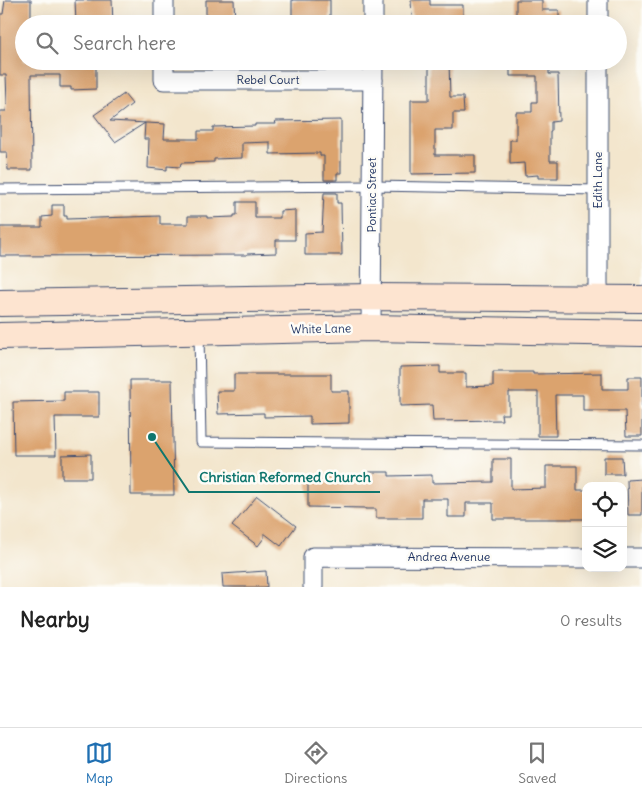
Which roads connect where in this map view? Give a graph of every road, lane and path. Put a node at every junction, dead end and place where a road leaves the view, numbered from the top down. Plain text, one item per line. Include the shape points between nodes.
1 (164, 0) edge
2 (373, 0) edge
3 (598, 0) edge
4 (164, 15) edge
5 (373, 15) edge
6 (598, 15) edge
7 (164, 70) edge
8 (373, 70) edge
9 (598, 70) edge
10 (372, 186) junction
11 (0, 189) edge
12 (598, 190) junction
13 (372, 298) junction
14 (598, 299) junction
15 (642, 300) edge
16 (0, 303) edge
17 (371, 328) junction
18 (199, 332) junction
19 (642, 333) edge
20 (0, 336) edge
21 (642, 445) edge
22 (582, 558) edge
23 (627, 558) edge
24 (642, 558) edge
25 (313, 587) edge

1 - 4 street
2 - 5 street
3 - 6 street
7 - 8 street, Rebel Court
8 - 10 street, Pontiac Street
9 - 12 street, Edith Lane
10 - 11 lane
10 - 12 lane
10 - 13 street, Pontiac Street
12 - 14 street, Edith Lane
13 - 14 main road
13 - 16 main road
13 - 17 street, Pontiac Street
14 - 15 main road
17 - 18 main road, White Lane
17 - 19 main road, White Lane
18 - 20 main road, White Lane
18 - 21 lane via 201,442
22 - 25 street, Andrea Avenue via 313,557
23 - 24 street

